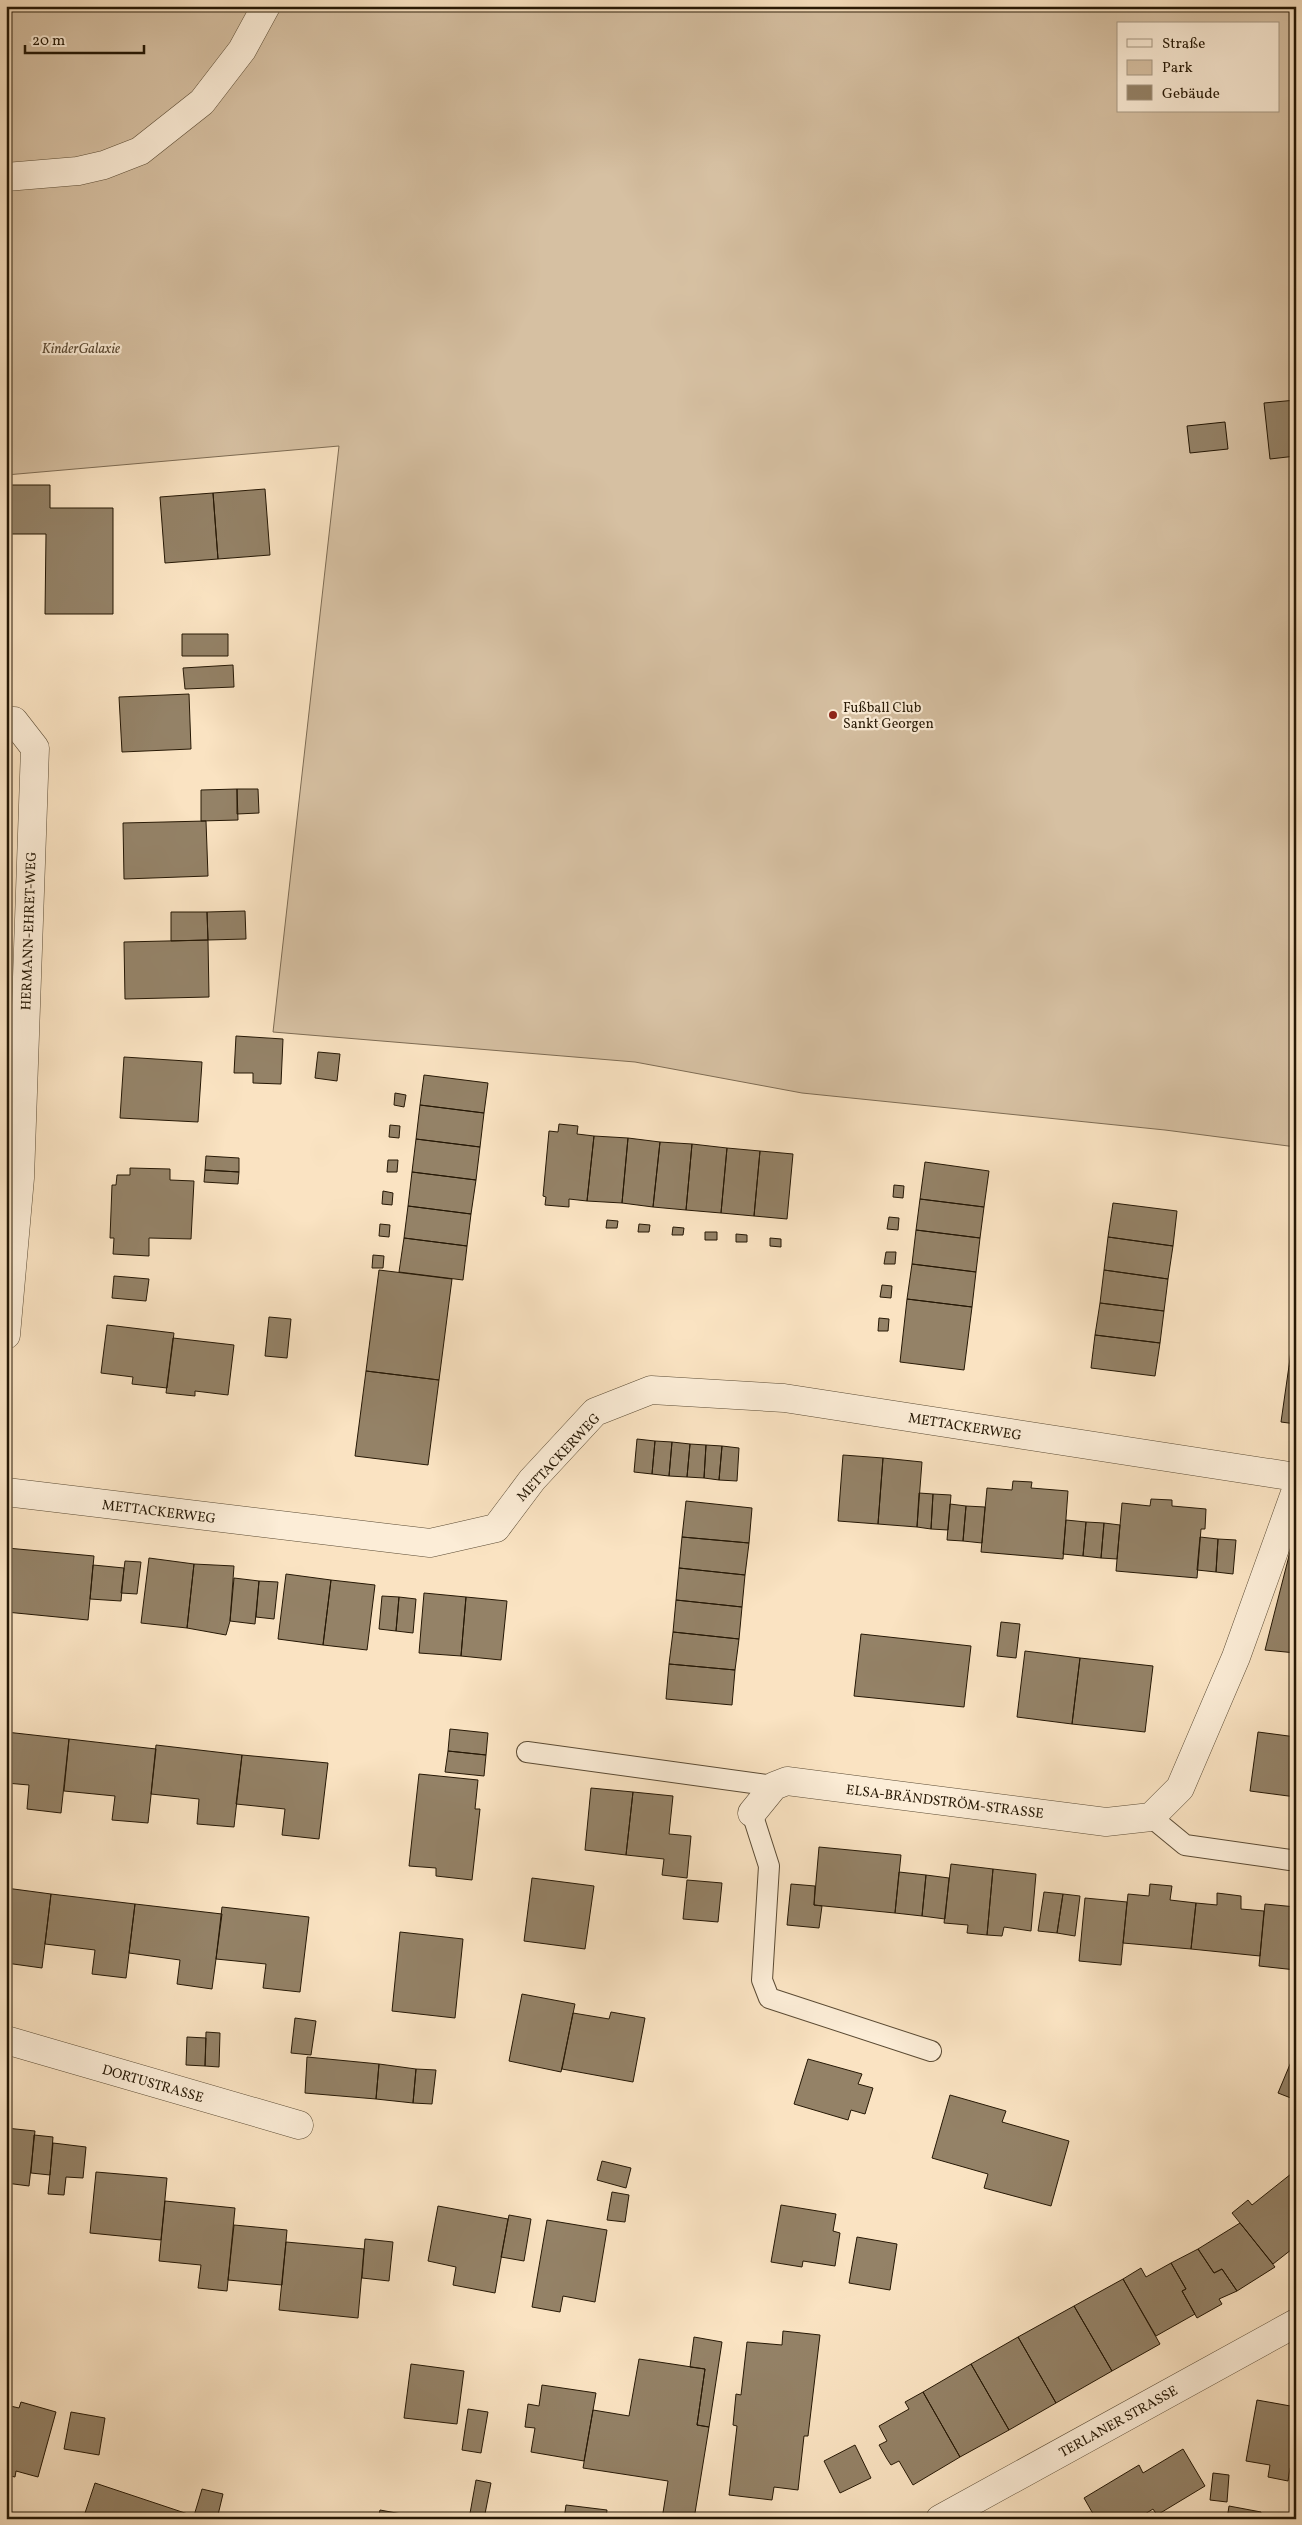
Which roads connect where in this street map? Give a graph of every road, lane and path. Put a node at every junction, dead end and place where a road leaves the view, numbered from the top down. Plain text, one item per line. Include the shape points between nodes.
1 (266, 6) edge
2 (6, 177) edge
3 (6, 720) edge
4 (6, 1335) edge
5 (1296, 1477) edge
6 (1296, 1490) edge
7 (6, 1492) edge
8 (527, 1752) dead end
9 (774, 1786) junction
10 (752, 1814) joint
11 (1151, 1818) junction
12 (1290, 1860) dead end
13 (6, 2040) edge
14 (932, 2051) dead end
15 (299, 2126) dead end
16 (1296, 2323) edge
17 (940, 2519) edge

1 - 2 street via 242,50 202,102 140,151 78,171
3 - 4 street, HERMANN-EHRET-WEG via 14,721 35,748 20,1178
5 - 7 street, METTACKERWEG via 784,1398 651,1390 595,1412 532,1480 496,1528 430,1543
6 - 11 street via 1236,1657 1180,1788
8 - 9 lane
9 - 10 street
9 - 11 street, ELSA-BRÄNDSTRÖM-STRASSE via 787,1781 1106,1822
10 - 14 lane via 769,1866 762,1980 769,1998
11 - 12 lane via 1185,1845
13 - 15 street, DORTUSTRASSE
16 - 17 street, TERLANER STRASSE

